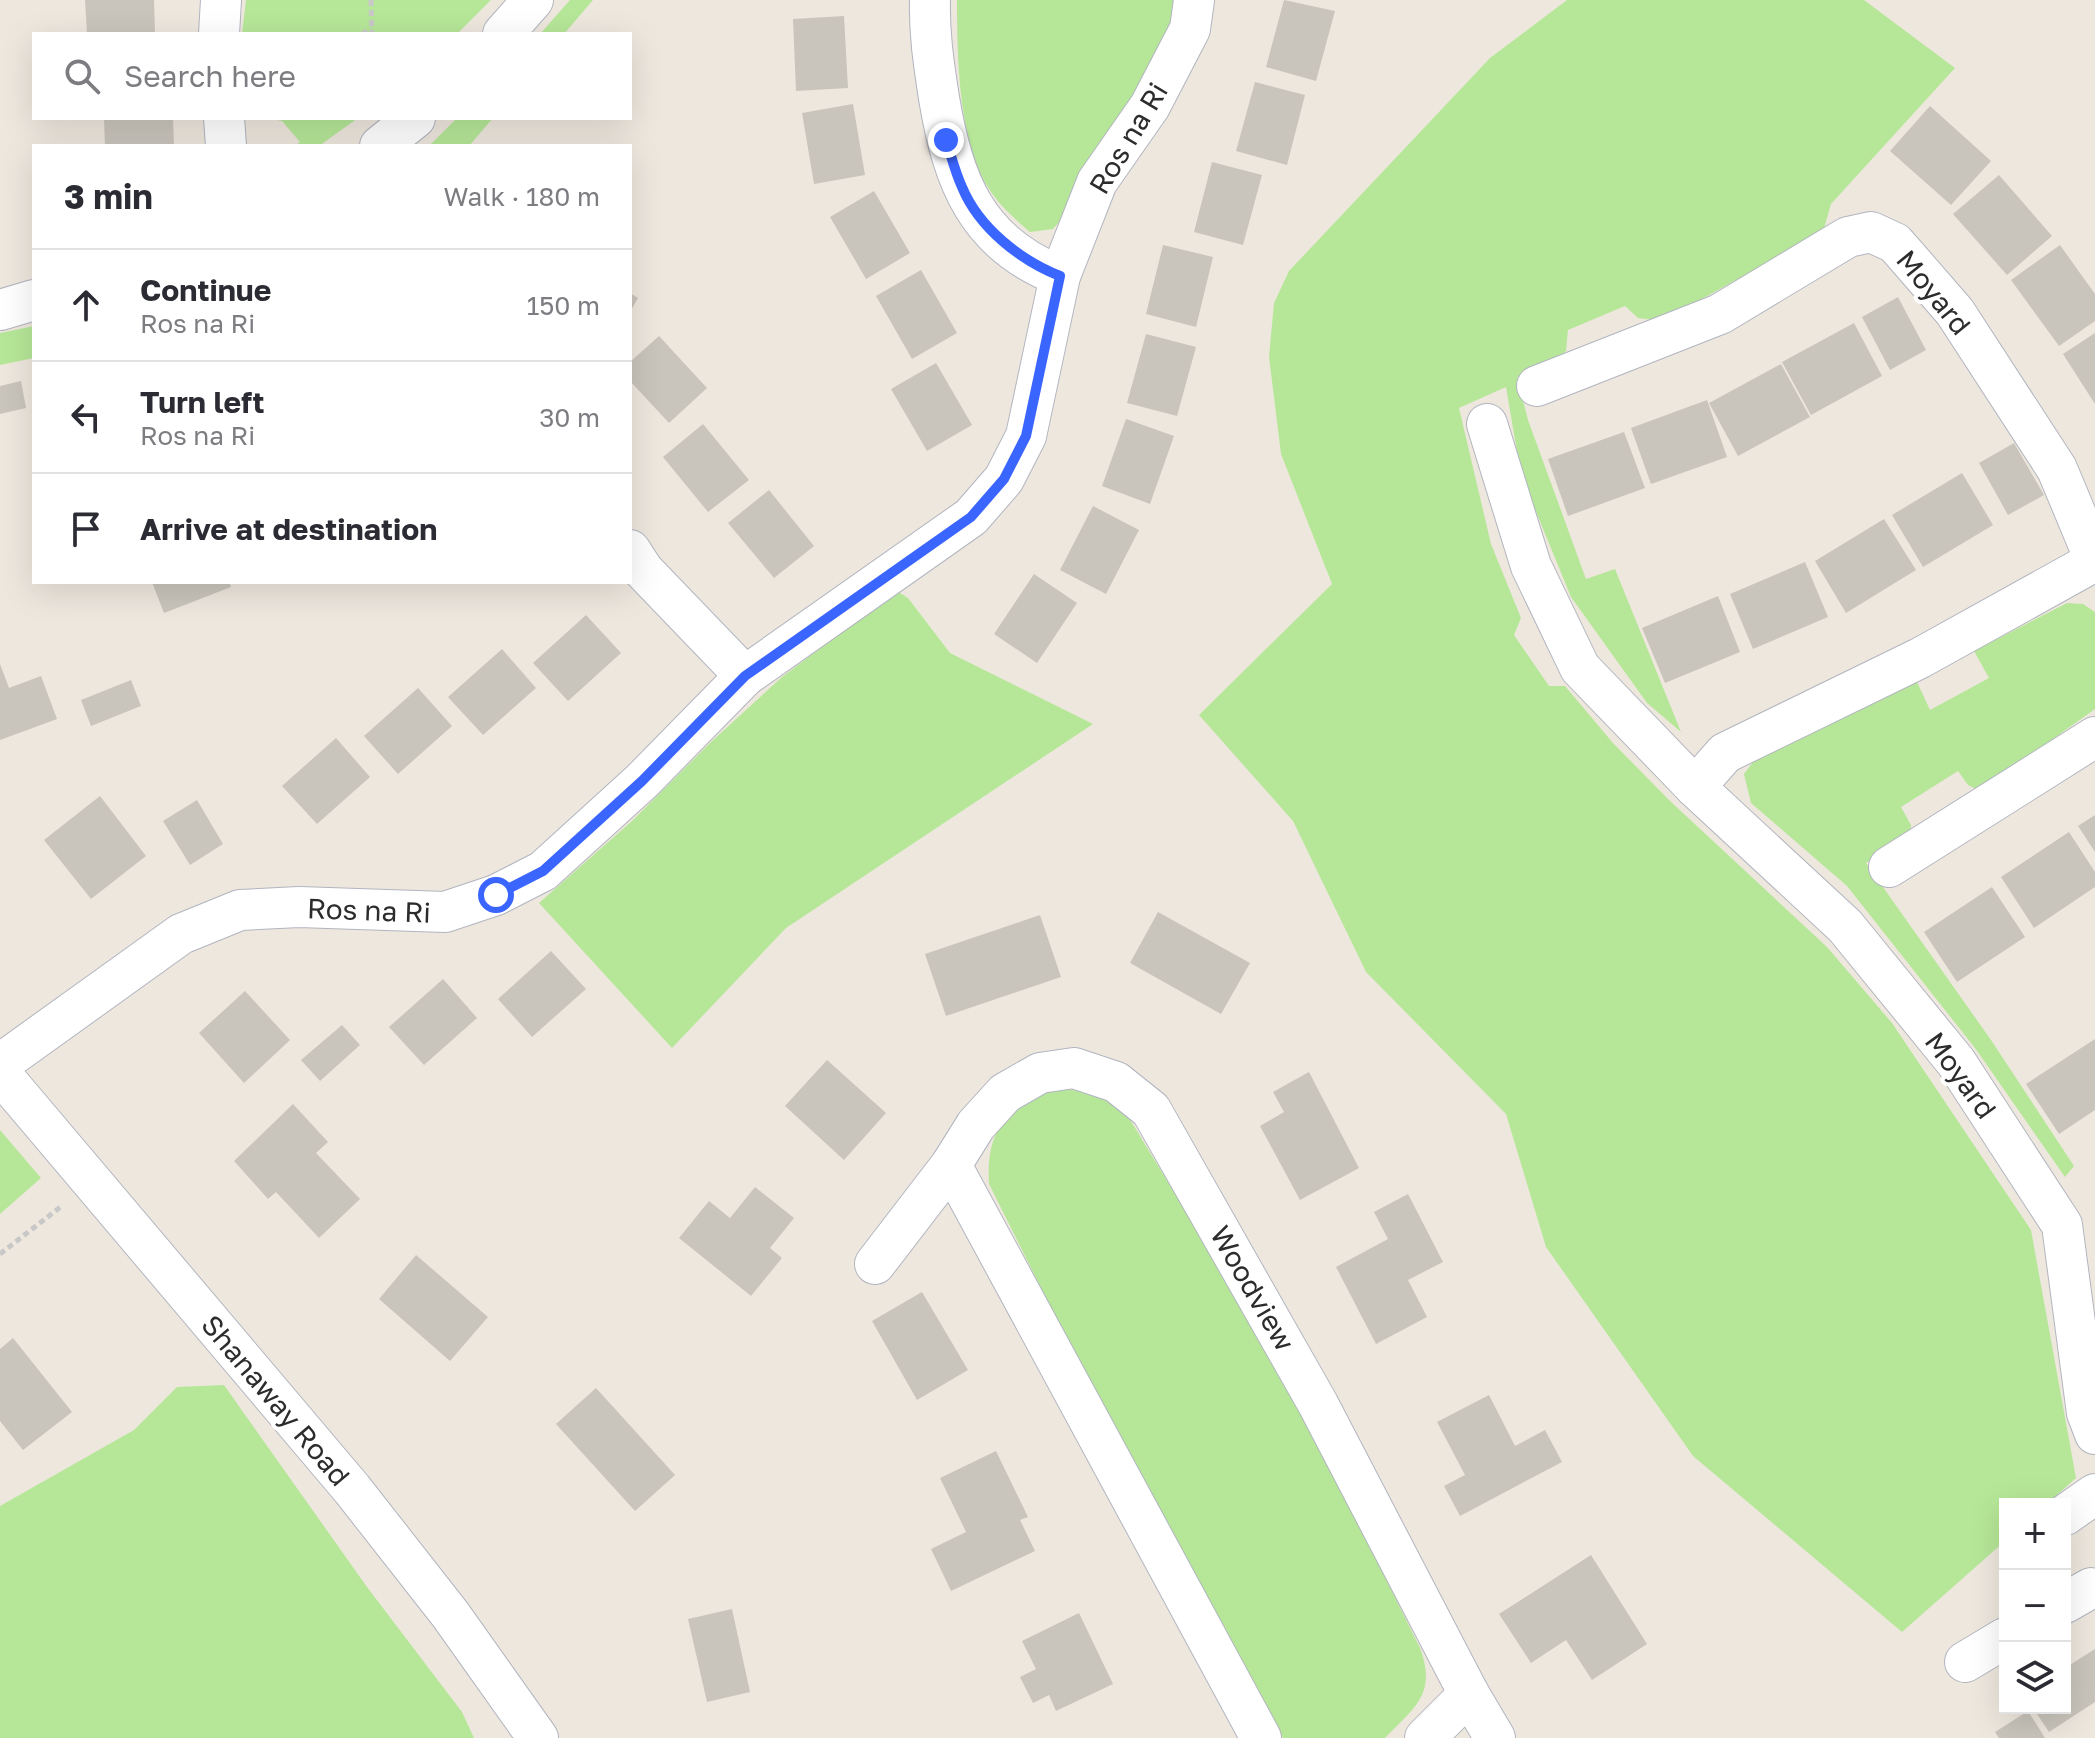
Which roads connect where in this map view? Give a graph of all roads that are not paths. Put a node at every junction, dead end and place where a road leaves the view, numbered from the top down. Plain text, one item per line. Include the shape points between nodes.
1 (221, 0) edge
2 (533, 0) edge
3 (930, 0) edge
4 (1194, 0) edge
5 (219, 32) edge
6 (505, 32) edge
7 (226, 120) edge
8 (412, 120) edge
9 (244, 144) edge
10 (382, 144) edge
11 (1060, 276) junction
12 (32, 301) edge
13 (0, 310) edge
14 (1537, 386) dead end
15 (1487, 424) dead end
16 (632, 553) edge
17 (2095, 560) edge
18 (745, 676) junction
19 (2095, 737) edge
20 (1695, 787) junction
21 (1889, 867) dead end
22 (0, 1064) edge
23 (0, 1073) edge
24 (951, 1165) junction
25 (2079, 1218) edge
26 (875, 1264) dead end
27 (2095, 1434) edge
28 (2095, 1494) edge
29 (2071, 1511) edge
30 (1999, 1642) edge
31 (1965, 1662) dead end
32 (1469, 1694) junction
33 (538, 1738) edge
34 (1261, 1738) edge
35 (1425, 1738) edge
36 (1495, 1738) edge

1 - 5 street
2 - 6 street
3 - 11 street via 929,39 946,140 963,189 989,229 1033,265
4 - 11 street, Ros na Ri via 1190,29 1150,106 1097,182
7 - 9 street
8 - 10 street
11 - 18 street, Ros na Ri via 1026,436 1004,479 971,517
12 - 13 street
14 - 17 street, Moyard via 1720,314 1848,237 1871,232 1895,243 1955,312 2057,469
15 - 20 street, Moyard via 1531,566 1580,668
16 - 18 street
17 - 20 street, Moyard via 1920,658 1725,753
18 - 22 street, Ros na Ri via 642,781 543,871 496,895 445,912 240,910 181,934
19 - 21 street
20 - 25 street, Moyard via 1845,926
23 - 33 street, Shanaway Road via 352,1489
24 - 26 street, Woodview
24 - 32 street, Woodview via 1005,1093 1040,1073 1074,1068 1116,1082 1151,1110 1318,1404
24 - 34 street
25 - 27 street, Moyard via 2087,1413
28 - 29 street
30 - 31 street
32 - 35 street
32 - 36 street, Woodview

